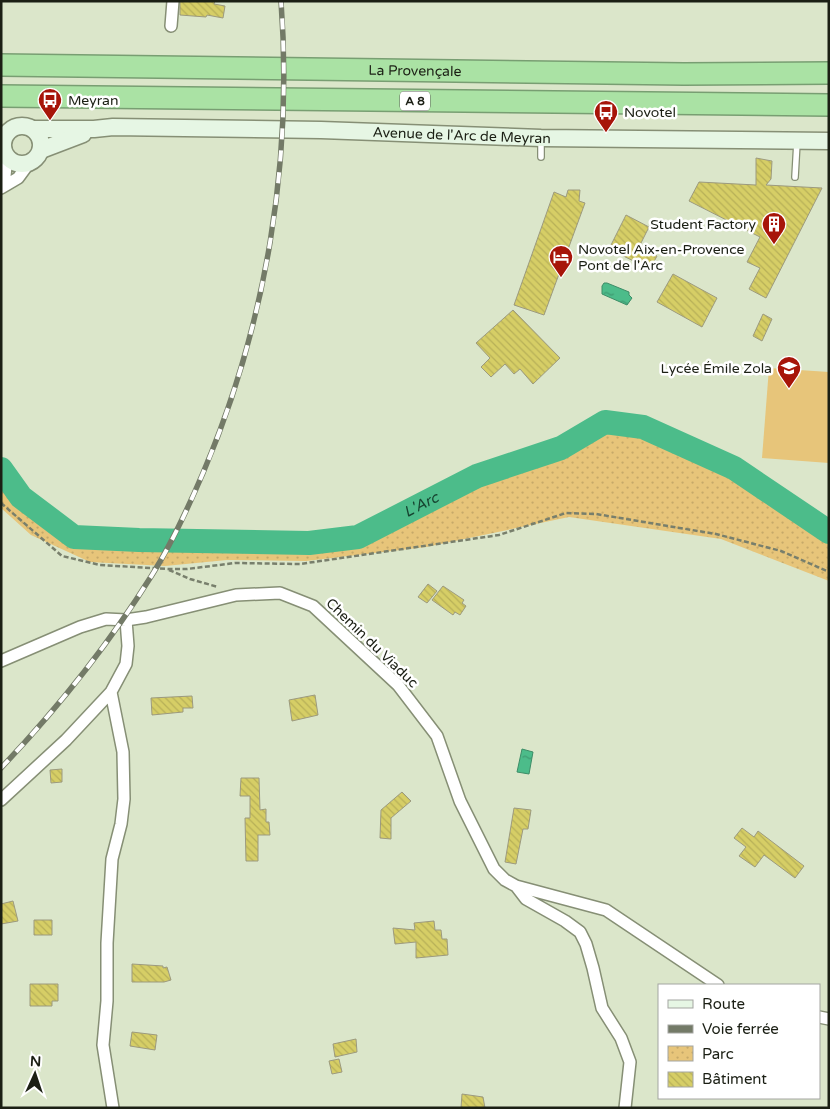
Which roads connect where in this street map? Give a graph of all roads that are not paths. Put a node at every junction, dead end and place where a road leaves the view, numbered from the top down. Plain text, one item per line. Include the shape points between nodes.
1 (173, 1) edge
2 (171, 26) dead end
3 (1, 65) edge
4 (829, 73) edge
5 (1, 96) edge
6 (829, 104) edge
7 (34, 129) junction
8 (94, 129) junction
9 (5, 130) edge
10 (541, 138) junction
11 (797, 141) junction
12 (829, 141) edge
13 (41, 150) junction
14 (4, 151) edge
15 (541, 157) dead end
16 (29, 163) junction
17 (795, 177) dead end
18 (3, 187) edge
19 (126, 620) junction
20 (1, 662) edge
21 (111, 692) junction
22 (1, 800) edge
23 (516, 886) junction
24 (717, 984) edge
25 (113, 1108) edge
26 (625, 1108) edge

1 - 2 street
3 - 4 highway, La Provençale / A 8
5 - 6 highway, A 8
7 - 8 main road, Avenue de l'Arc de Meyran
7 - 9 main road via 21,125
7 - 13 main road via 42,142
8 - 10 main road, Avenue de l'Arc de Meyran via 294,130
8 - 13 main road, Avenue de l'Arc de Meyran
9 - 14 main road
10 - 11 main road, Avenue de l'Arc de Meyran
10 - 15 lane
11 - 12 main road, Avenue de l'Arc de Meyran
11 - 17 lane
13 - 16 main road
14 - 16 main road via 17,164
14 - 18 street
16 - 18 street via 18,178
19 - 20 street, Chemin du Viaduc via 106,619 80,627
19 - 21 street via 126,664
19 - 23 street, Chemin du Viaduc via 236,594 280,593 313,606 398,685 437,736 460,801 494,869
21 - 22 street via 66,740
21 - 25 street via 123,752 124,798 112,859 103,1045
23 - 24 street, Chemin du Viaduc via 606,910
23 - 26 street via 526,899 580,932 602,1008 621,1038 630,1062

